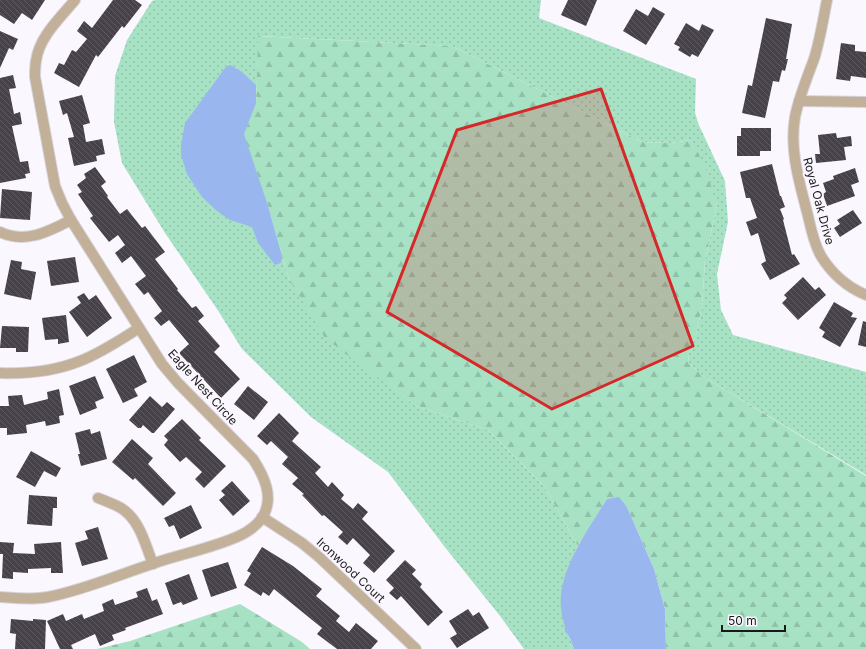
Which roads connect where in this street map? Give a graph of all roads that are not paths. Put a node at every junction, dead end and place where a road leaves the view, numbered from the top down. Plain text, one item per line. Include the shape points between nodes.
1 (75, 0) edge
2 (827, 0) edge
3 (799, 101) junction
4 (866, 102) edge
5 (71, 220) junction
6 (0, 232) edge
7 (866, 295) edge
8 (139, 328) junction
9 (0, 373) edge
10 (98, 498) dead end
11 (262, 517) junction
12 (153, 564) junction
13 (0, 597) edge
14 (416, 649) edge

1 - 5 street, Eagle Nest Circle via 49,31 39,48 35,77 55,186
2 - 3 street, Royal Oak Drive via 820,38
3 - 4 street
3 - 7 street, Royal Oak Drive via 795,118 794,160 814,238 820,255 840,280
5 - 6 street via 49,232 35,236 20,238
5 - 8 street, Eagle Nest Circle
8 - 9 street via 79,362 52,368
8 - 11 street, Eagle Nest Circle via 162,364 178,383 252,459 262,473 268,503
10 - 12 street via 122,508 133,519 141,531
11 - 12 street, Eagle Nest Circle via 253,528 242,535
11 - 14 street, Ironwood Court via 319,557
12 - 13 street, Eagle Nest Circle via 72,592 23,599

